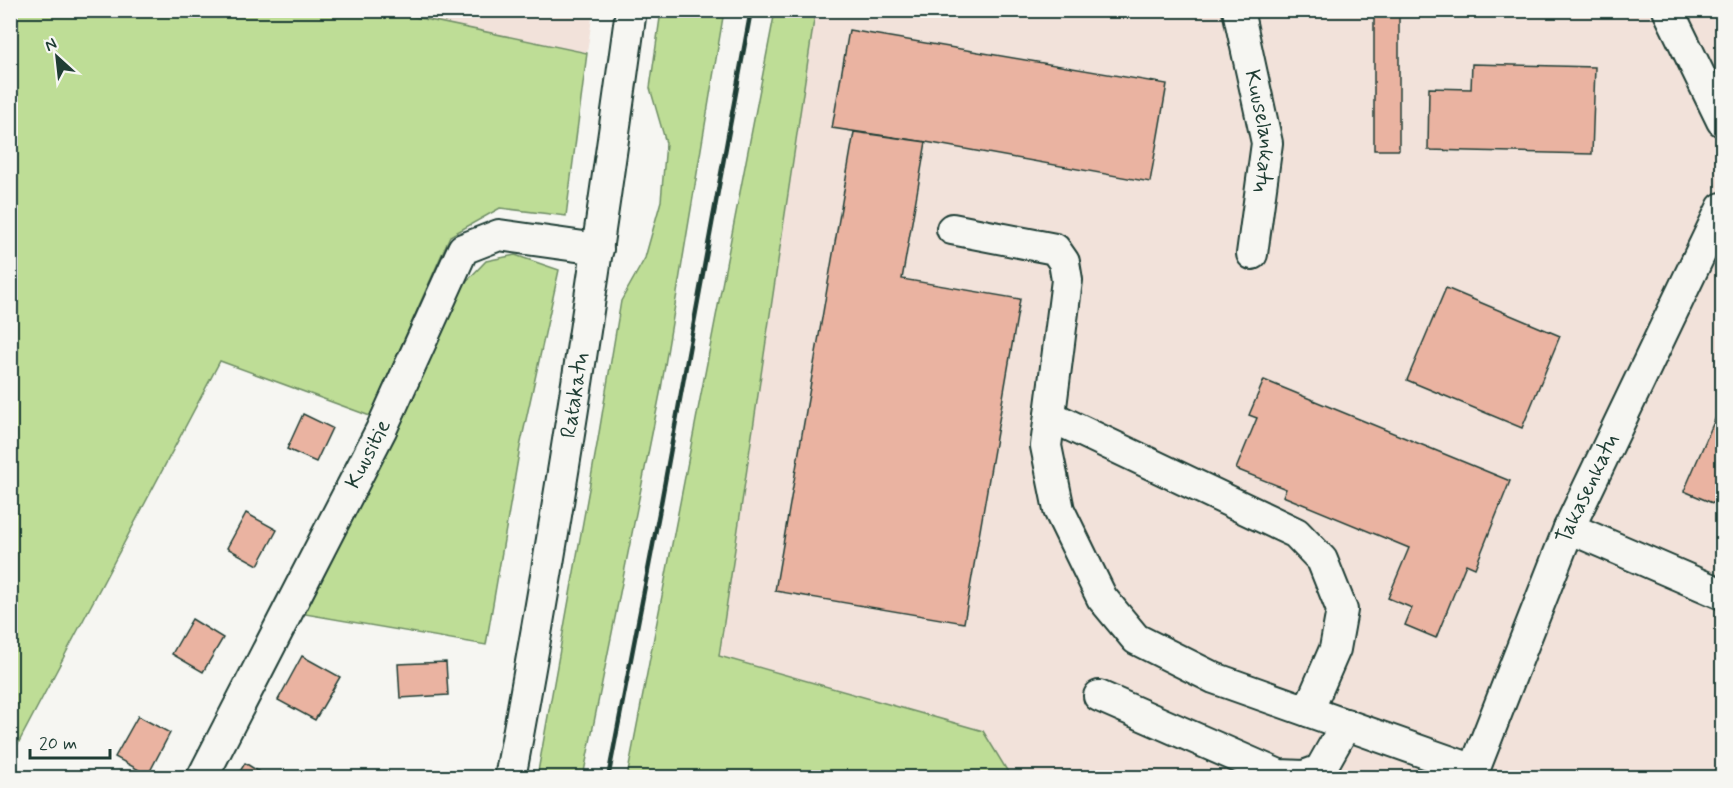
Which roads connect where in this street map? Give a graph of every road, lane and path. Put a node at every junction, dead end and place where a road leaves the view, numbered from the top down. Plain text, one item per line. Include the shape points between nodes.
1 (631, 10) edge
2 (1238, 10) edge
3 (1668, 10) edge
4 (1722, 121) edge
5 (1722, 208) edge
6 (952, 229) dead end
7 (598, 249) junction
8 (1252, 254) dead end
9 (1050, 416) junction
10 (1569, 528) junction
11 (1722, 594) edge
12 (1099, 696) dead end
13 (1308, 711) junction
14 (1346, 724) junction
15 (1472, 774) edge
16 (202, 777) edge
17 (510, 777) edge

1 - 7 street, Ratakatu
2 - 8 street, Kuuselankatu via 1267,143
3 - 4 street
5 - 10 street, Takasenkatu
6 - 9 street via 1055,249 1064,262 1067,280
7 - 16 street, Kuusitie via 499,235 463,249 381,430
7 - 17 street, Ratakatu
9 - 13 street via 1046,446 1059,510 1102,598 1136,639 1214,678
9 - 13 street via 1296,533 1322,560 1342,610 1335,649
10 - 11 street
10 - 15 street, Takasenkatu
12 - 14 street via 1279,775 1304,776 1320,770
13 - 14 street
14 - 15 street

